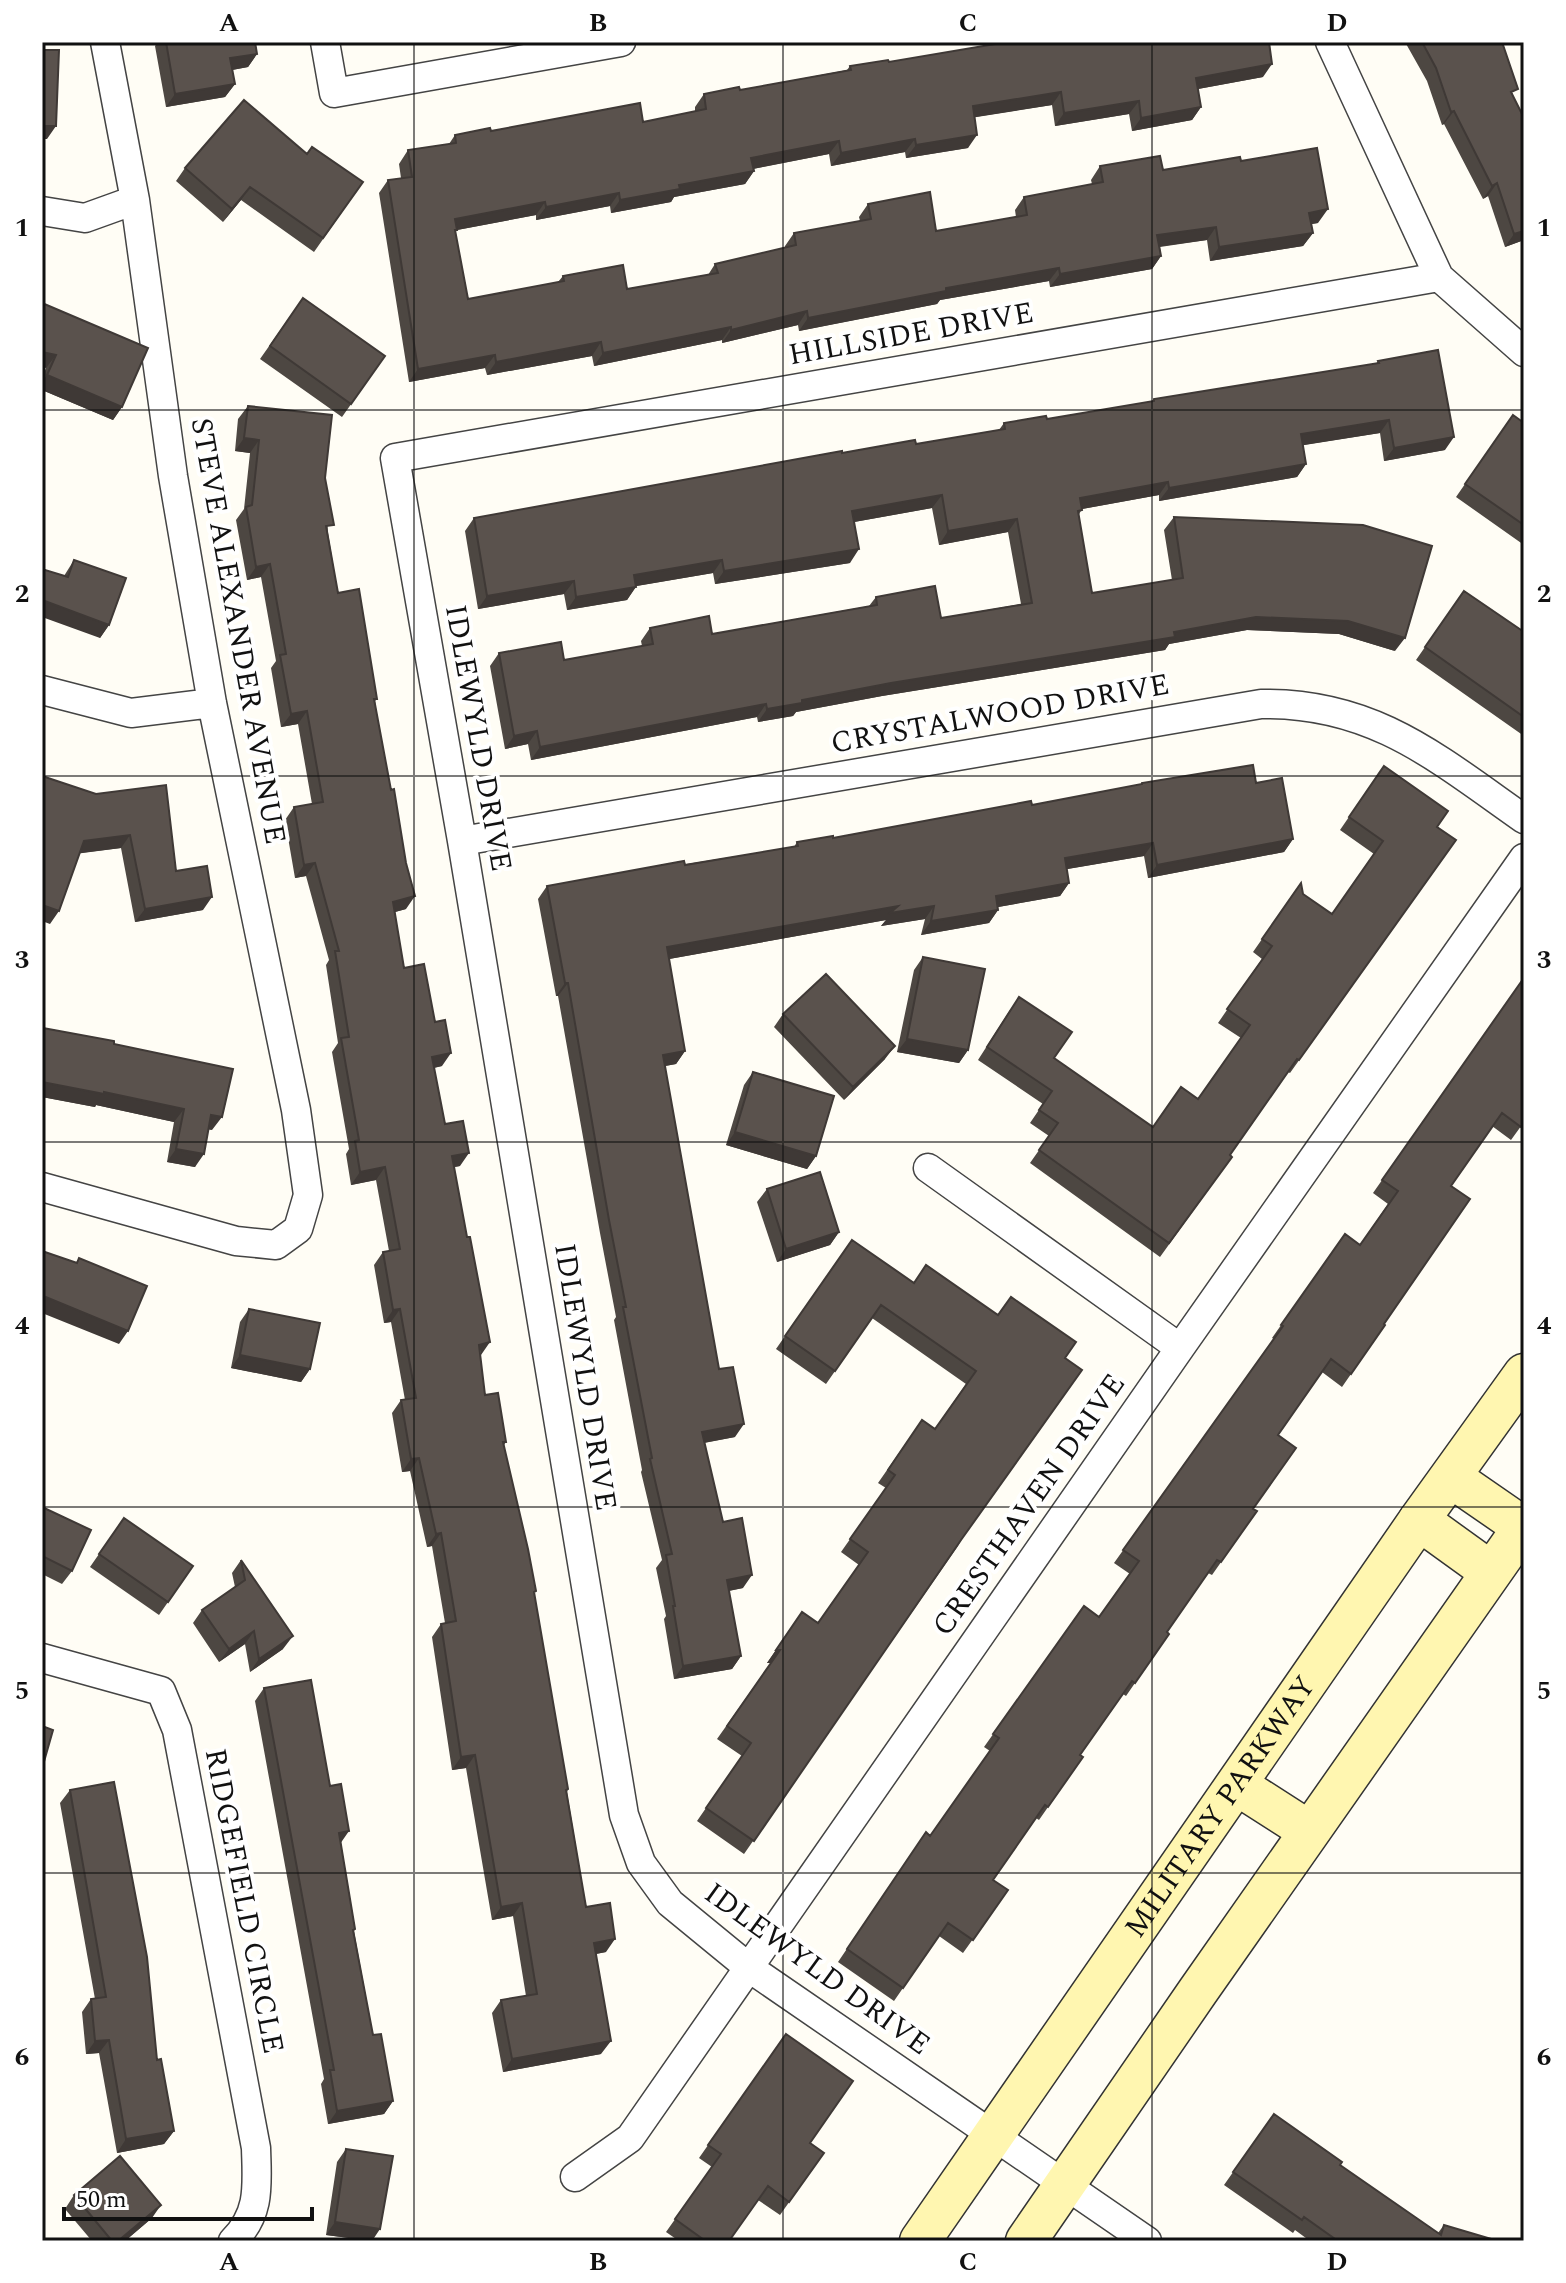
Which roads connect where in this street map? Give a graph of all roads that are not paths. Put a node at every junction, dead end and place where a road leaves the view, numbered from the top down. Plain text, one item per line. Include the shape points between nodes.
1 (105, 42) edge
2 (325, 42) edge
3 (621, 42) edge
4 (1330, 42) edge
5 (135, 200) junction
6 (42, 211) edge
7 (1439, 277) junction
8 (1524, 352) edge
9 (395, 458) joint
10 (42, 690) edge
11 (212, 703) junction
12 (1524, 819) edge
13 (462, 841) junction
14 (1524, 858) edge
15 (928, 1168) dead end
16 (42, 1187) edge
17 (1180, 1348) junction
18 (1524, 1374) edge
19 (1452, 1478) junction
20 (1419, 1520) junction
21 (1524, 1526) edge
22 (1491, 1572) junction
23 (42, 1658) edge
24 (1237, 1785) junction
25 (1309, 1831) junction
26 (748, 1967) junction
27 (994, 2136) junction
28 (575, 2177) dead end
29 (1065, 2185) junction
30 (233, 2241) edge
31 (920, 2241) edge
32 (1026, 2241) edge
33 (1147, 2241) edge

1 - 5 street, STEVE ALEXANDER AVENUE
2 - 3 street via 334,93
4 - 7 street
5 - 6 street via 85,218
5 - 11 street, STEVE ALEXANDER AVENUE via 173,476
7 - 8 street
7 - 9 street, HILLSIDE DRIVE
9 - 13 street, IDLEWYLD DRIVE
10 - 11 street via 131,713
11 - 16 street, STEVE ALEXANDER AVENUE via 296,1110 308,1195 298,1229 276,1245 236,1241
12 - 13 street, CRYSTALWOOD DRIVE via 1425,750 1380,726 1326,709 1276,704
13 - 26 street, IDLEWYLD DRIVE via 624,1815 641,1863 670,1903
14 - 17 street, CRESTHAVEN DRIVE
15 - 17 street
17 - 26 street, CRESTHAVEN DRIVE
18 - 19 main road, MILITARY PARKWAY
19 - 20 main road, MILITARY PARKWAY
19 - 21 main road
20 - 22 main road
20 - 24 main road, MILITARY PARKWAY
21 - 22 main road
22 - 25 main road
23 - 30 street, RIDGEFIELD CIRCLE via 161,1691 177,1730 256,2148 257,2200
24 - 25 main road
24 - 27 main road, MILITARY PARKWAY
25 - 29 main road
26 - 27 street, IDLEWYLD DRIVE
26 - 28 street, CRESTHAVEN DRIVE via 630,2138
27 - 29 street, IDLEWYLD DRIVE
27 - 31 main road, MILITARY PARKWAY
29 - 32 main road
29 - 33 street, IDLEWYLD DRIVE

